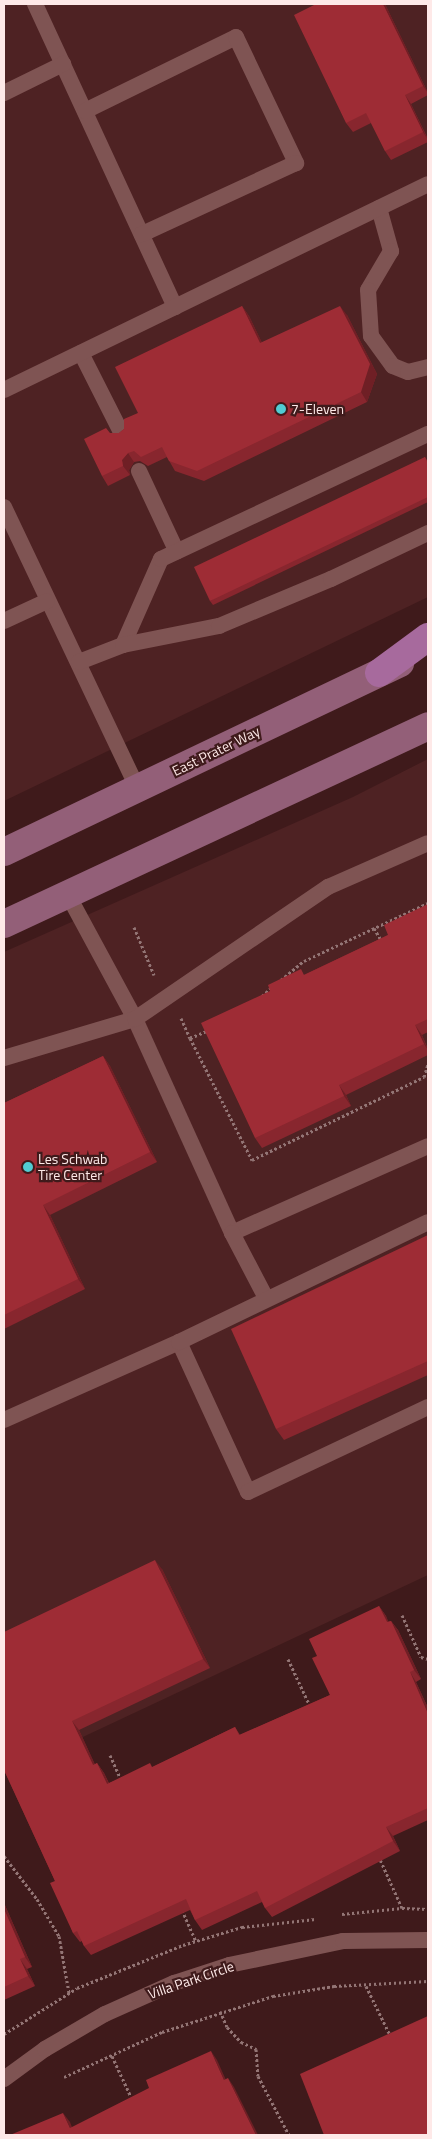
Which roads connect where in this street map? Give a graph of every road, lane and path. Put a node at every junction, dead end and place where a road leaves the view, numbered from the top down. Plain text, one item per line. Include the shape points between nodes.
1 (35, 4) edge
2 (63, 64) junction
3 (4, 93) edge
4 (85, 111) junction
5 (428, 184) edge
6 (380, 208) junction
7 (142, 234) junction
8 (175, 307) junction
9 (81, 353) junction
10 (428, 367) edge
11 (4, 390) edge
12 (122, 434) edge
13 (428, 434) edge
14 (140, 471) edge
15 (4, 508) edge
16 (428, 533) edge
17 (177, 552) junction
18 (46, 601) junction
19 (4, 621) edge
20 (428, 637) edge
21 (122, 645) junction
22 (428, 649) edge
23 (79, 662) junction
24 (379, 673) junction
25 (428, 726) edge
26 (138, 789) junction
27 (428, 843) edge
28 (4, 852) edge
29 (68, 895) junction
30 (428, 903) edge
31 (4, 924) edge
32 (134, 927) dead end
33 (374, 928) junction
34 (383, 944) edge
35 (167, 997) junction
36 (255, 1001) edge
37 (135, 1019) junction
38 (217, 1026) edge
39 (190, 1038) junction
40 (4, 1058) edge
41 (428, 1064) edge
42 (428, 1146) edge
43 (428, 1222) edge
44 (232, 1233) junction
45 (266, 1298) junction
46 (179, 1342) junction
47 (428, 1407) edge
48 (4, 1420) edge
49 (402, 1615) dead end
50 (288, 1659) dead end
51 (428, 1660) edge
52 (313, 1712) edge
53 (110, 1755) dead end
54 (122, 1782) edge
55 (378, 1855) edge
56 (4, 1856) edge
57 (180, 1906) edge
58 (402, 1908) junction
59 (428, 1909) edge
60 (340, 1914) dead end
61 (323, 1917) dead end
62 (428, 1940) edge
63 (196, 1941) junction
64 (428, 1981) edge
65 (366, 1986) junction
66 (69, 1993) junction
67 (220, 2011) junction
68 (4, 2034) edge
69 (395, 2046) edge
70 (112, 2056) junction
71 (64, 2078) dead end
72 (4, 2079) edge
73 (136, 2109) edge
74 (289, 2135) edge

1 - 2 lane
2 - 3 lane
2 - 4 lane
4 - 7 lane
4 - 7 lane via 236,37 296,163
5 - 6 lane
6 - 8 lane
6 - 10 lane via 390,251 368,290 366,307 371,336 393,366 408,372
7 - 8 lane
8 - 9 lane
9 - 11 lane
9 - 12 lane
13 - 17 lane
14 - 17 lane
15 - 18 lane
16 - 21 lane via 332,579 219,626
17 - 21 lane via 161,559
18 - 19 lane
18 - 23 lane
20 - 24 main road
21 - 23 lane
22 - 24 main road, East Prater Way
23 - 26 lane
24 - 26 main road, East Prater Way
25 - 29 main road
26 - 28 main road, East Prater Way
27 - 35 lane via 328,887
29 - 31 main road
29 - 37 lane
30 - 33 path
32 - 35 path
33 - 34 path
33 - 36 path via 304,961
35 - 37 lane
35 - 39 path
37 - 40 lane
37 - 44 lane
38 - 39 path
39 - 41 path via 252,1160 424,1076
42 - 44 lane
43 - 45 lane
44 - 45 lane
45 - 46 lane
46 - 47 lane via 248,1492
46 - 48 lane
49 - 51 path via 421,1656
50 - 52 path
53 - 54 path
55 - 58 path
56 - 66 path via 37,1899 59,1936
57 - 63 path
58 - 59 path
58 - 60 path
61 - 63 path via 242,1927
62 - 72 lane, Villa Park Circle via 343,1941 229,1965 174,1983 105,2014 45,2049
63 - 66 path
64 - 65 path
65 - 67 path via 334,1986 273,1996
65 - 69 path
66 - 68 path
67 - 70 path via 162,2032
67 - 74 path via 227,2027 241,2042 256,2049 258,2076
70 - 71 path
70 - 73 path

